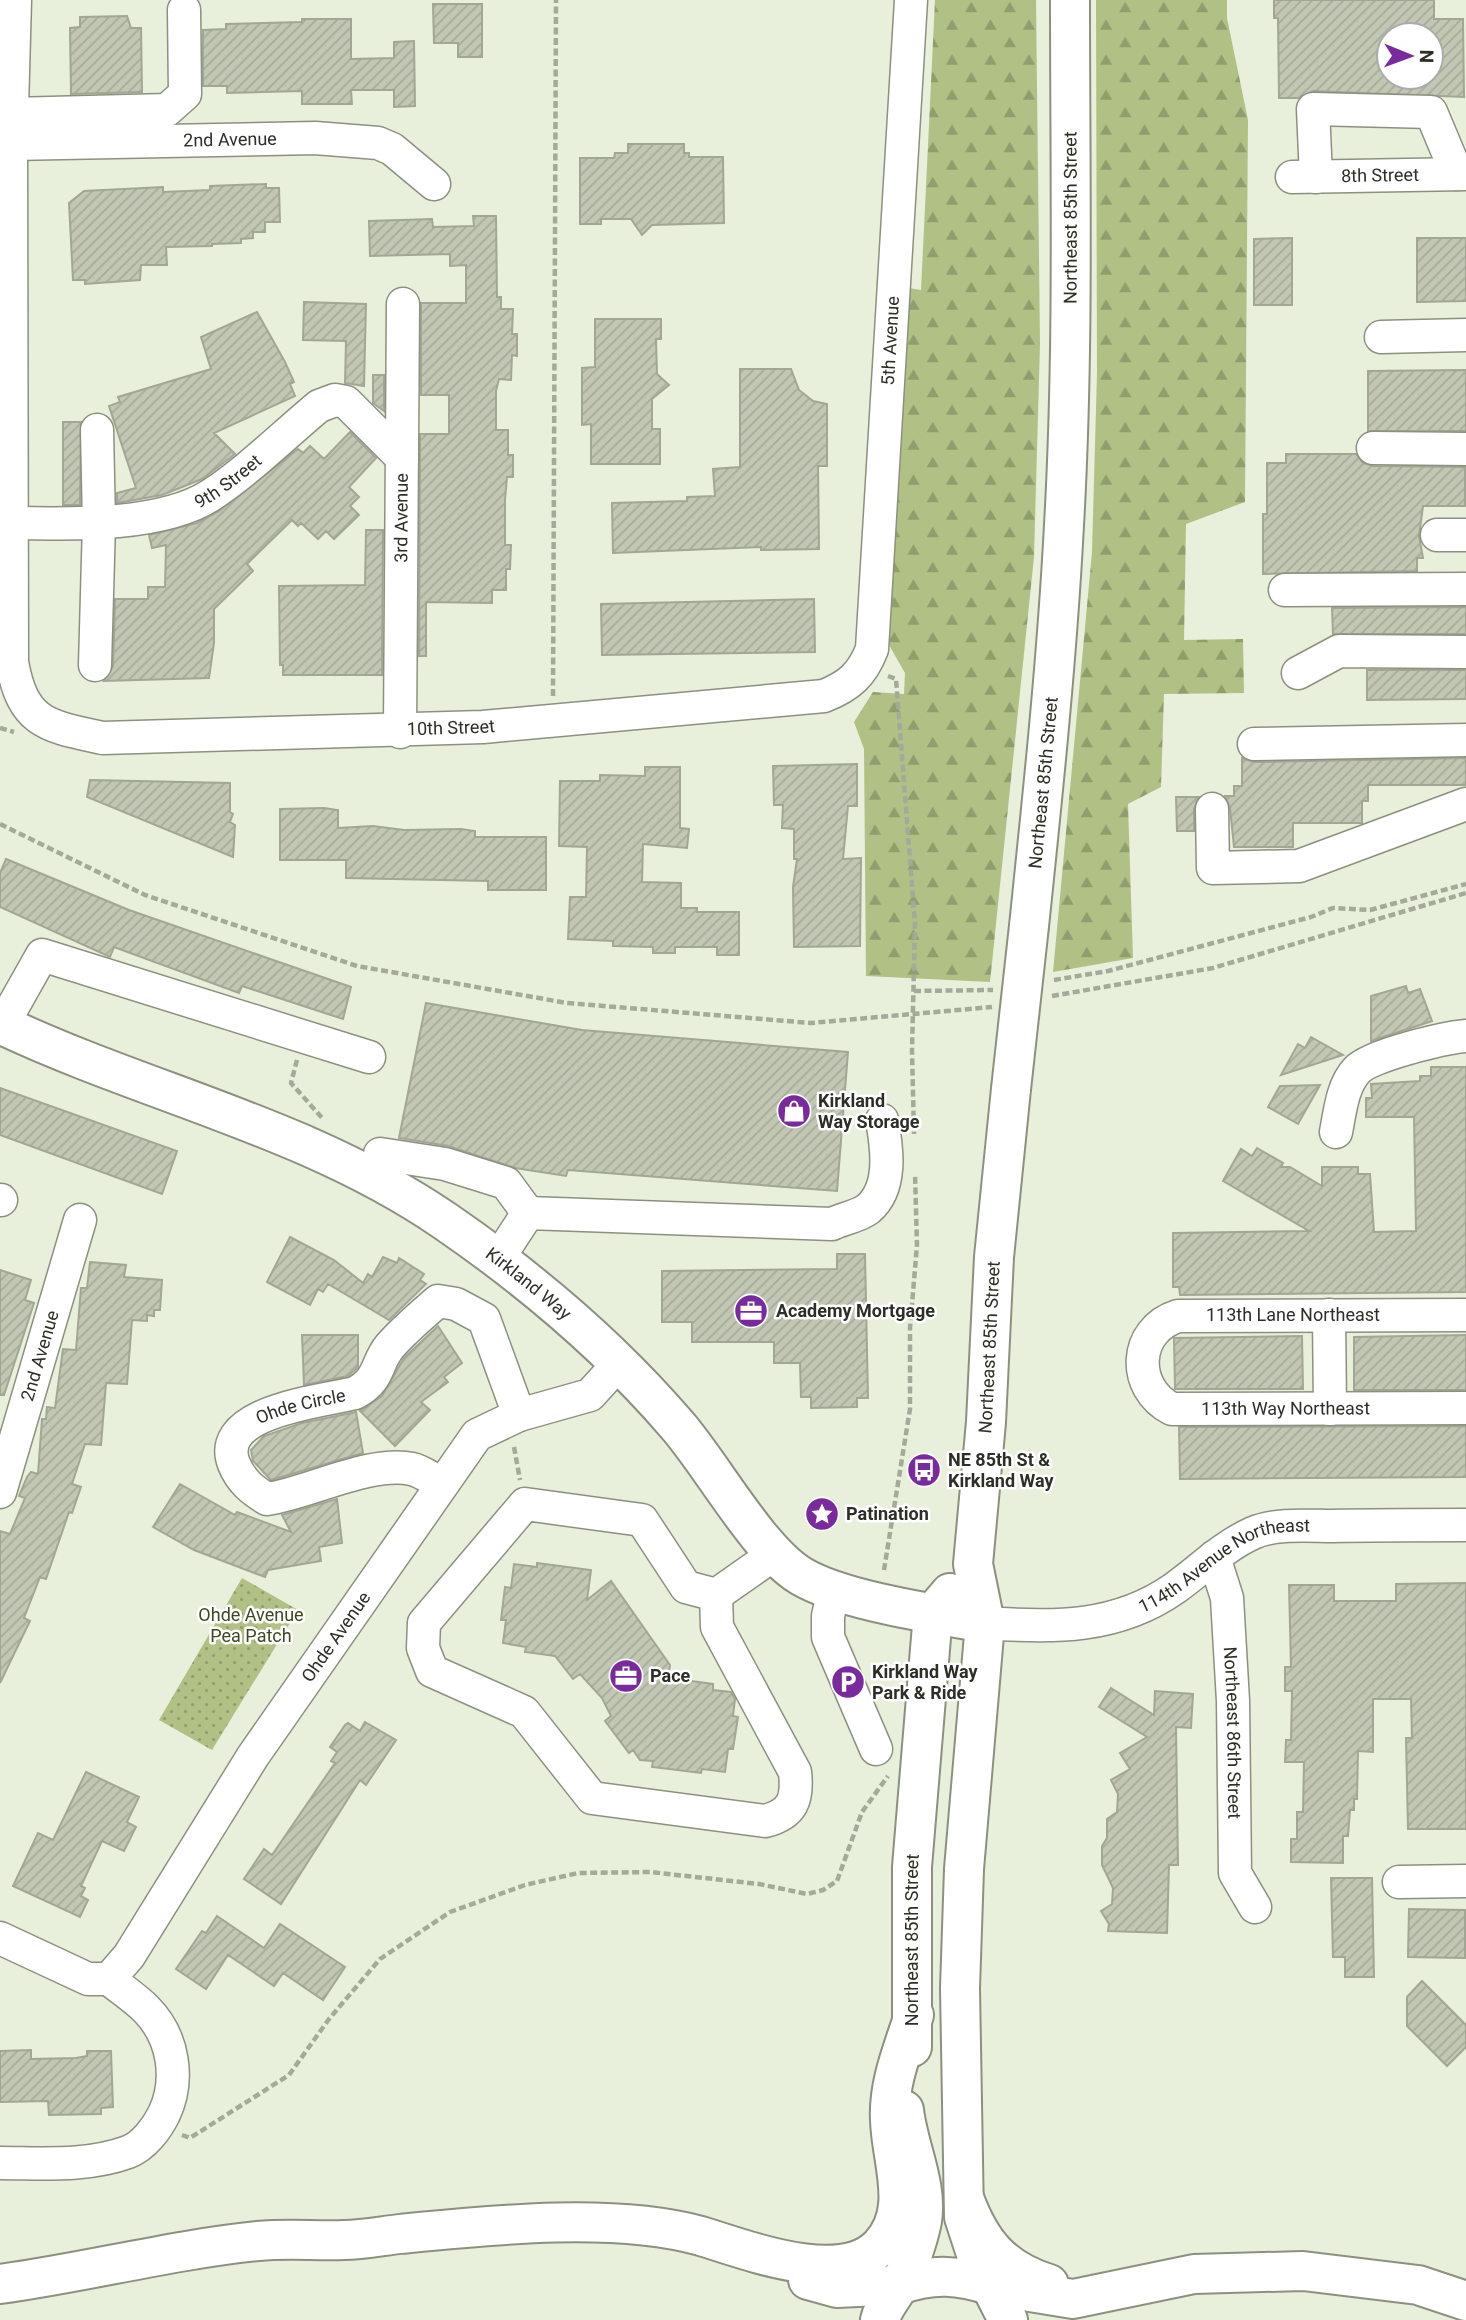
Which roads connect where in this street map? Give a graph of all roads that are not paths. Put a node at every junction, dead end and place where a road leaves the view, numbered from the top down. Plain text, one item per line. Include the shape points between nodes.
1 (15, 0) edge
2 (911, 0) edge
3 (1070, 0) edge
4 (184, 10) dead end
5 (11, 129) junction
6 (1462, 174) edge
7 (434, 184) dead end
8 (403, 304) dead end
9 (1466, 335) edge
10 (1381, 337) dead end
11 (97, 430) dead end
12 (1373, 448) dead end
13 (1466, 449) edge
14 (5, 456) edge
15 (402, 458) junction
16 (11, 523) junction
17 (99, 523) junction
18 (6, 555) edge
19 (1466, 589) edge
20 (1285, 590) dead end
21 (1466, 652) edge
22 (95, 665) dead end
23 (1298, 673) dead end
24 (868, 674) joint
25 (400, 732) junction
26 (1466, 740) edge
27 (1254, 744) dead end
28 (1466, 804) edge
29 (1212, 810) dead end
30 (1, 1025) edge
31 (1466, 1036) edge
32 (369, 1057) dead end
33 (882, 1120) dead end
34 (1336, 1132) dead end
35 (380, 1154) dead end
36 (528, 1213) junction
37 (80, 1220) dead end
38 (498, 1259) junction
39 (1329, 1315) junction
40 (1466, 1315) edge
41 (1142, 1356) joint
42 (620, 1362) junction
43 (1466, 1408) edge
44 (1330, 1409) junction
45 (516, 1426) junction
46 (442, 1485) junction
47 (0, 1492) edge
48 (1466, 1525) edge
49 (776, 1553) junction
50 (1214, 1557) junction
51 (974, 1564) junction
52 (834, 1589) junction
53 (716, 1595) junction
54 (933, 1613) junction
55 (985, 1623) junction
56 (882, 1763) road end
57 (1466, 1881) edge
58 (1399, 1882) dead end
59 (1255, 1907) dead end
60 (0, 1938) edge
61 (961, 1943) junction
62 (109, 1979) junction
63 (914, 2015) junction
64 (0, 2163) edge
65 (964, 2198) junction
66 (752, 2251) junction
67 (0, 2284) edge
68 (900, 2285) junction
69 (992, 2286) junction
70 (1135, 2287) junction
71 (1466, 2301) edge
72 (880, 2320) edge
73 (1008, 2320) edge

1 - 5 street
2 - 24 street, 5th Avenue
3 - 51 main road, Northeast 85th Street, bridge via 1065,523 1057,647 995,1257
4 - 5 street via 185,94 167,110
5 - 7 street, 2nd Avenue via 378,142
5 - 14 street
6 - 6 street, 8th Street via 1431,112 1313,108 1304,177
8 - 15 street, 3rd Avenue
9 - 10 street
11 - 17 street
12 - 13 street
14 - 16 street
15 - 17 street, 9th Street via 346,402 335,400 320,406 211,495 188,506
15 - 25 street, 3rd Avenue
16 - 17 street, 9th Street
16 - 18 street
17 - 22 street
18 - 25 street, 10th Street via 16,684 27,708 43,721 103,738
19 - 20 street
21 - 23 street via 1339,651
24 - 25 street, 10th Street via 824,696
26 - 27 street
28 - 29 street via 1299,866 1213,868
30 - 32 street via 43,955
30 - 38 main road, Kirkland Way via 348,1163 442,1219
31 - 34 street via 1376,1059 1357,1069 1344,1093
33 - 36 street via 888,1152 882,1189 868,1209 832,1224
35 - 36 street via 445,1164 506,1183
36 - 38 street
37 - 47 street, 2nd Avenue
38 - 42 main road, Kirkland Way via 559,1305
39 - 40 street, 113th Lane Northeast
39 - 41 street, 113th Lane Northeast via 1178,1316 1153,1329
39 - 44 street
41 - 44 street, 113th Way Northeast via 1146,1386 1157,1401 1172,1409
42 - 45 street, Ohde Avenue via 590,1395
42 - 49 main road, Kirkland Way via 679,1427
43 - 44 street, 113th Way Northeast
45 - 46 street, Ohde Avenue via 477,1435
45 - 46 street, Ohde Circle via 485,1320 456,1304 438,1301 388,1348 367,1386 345,1396 259,1417 232,1445 238,1474 267,1499 380,1471 413,1469
46 - 62 street, Ohde Avenue via 253,1756 129,1956
48 - 50 street, 114th Avenue Northeast via 1299,1526 1255,1532
49 - 52 main road, Kirkland Way via 801,1576
49 - 53 street
50 - 55 street, 114th Avenue Northeast via 1141,1608 1099,1623 1038,1627
50 - 59 street, Northeast 86th Street via 1227,1598 1235,1873
51 - 54 main road
51 - 55 main road, Northeast 85th Street
52 - 54 main road, Kirkland Way
52 - 56 street via 828,1637
53 - 53 street via 686,1587 642,1520 524,1504 424,1623 423,1648 432,1671 524,1712 592,1798 765,1821 782,1817 797,1788 795,1772 717,1627
54 - 55 main road, Kirkland Way
54 - 61 main road via 948,1642 953,1668 933,1882
54 - 63 main road, Northeast 85th Street via 912,1867
55 - 61 main road, Northeast 85th Street
57 - 58 street
60 - 62 street via 88,1979
61 - 65 main road, Northeast 85th Street
62 - 64 street via 147,2010 166,2038 174,2067 172,2097 157,2128 131,2151 91,2163
63 - 66 main road via 895,2070 890,2120 900,2181 896,2216 880,2246 858,2261 825,2267
63 - 68 main road, Northeast 85th Street via 904,2109 923,2202 922,2223
65 - 69 main road, Northeast 85th Street via 969,2239
65 - 70 main road via 975,2228 989,2247 1026,2275 1047,2284 1074,2287
66 - 67 main road via 672,2228 569,2223 345,2240 258,2241
66 - 68 main road via 789,2274 837,2288
68 - 69 main road via 947,2275
68 - 72 main road, Northeast 85th Street
69 - 70 main road via 1073,2299
69 - 73 main road, Northeast 85th Street
70 - 71 main road via 1194,2274 1303,2272 1418,2285

